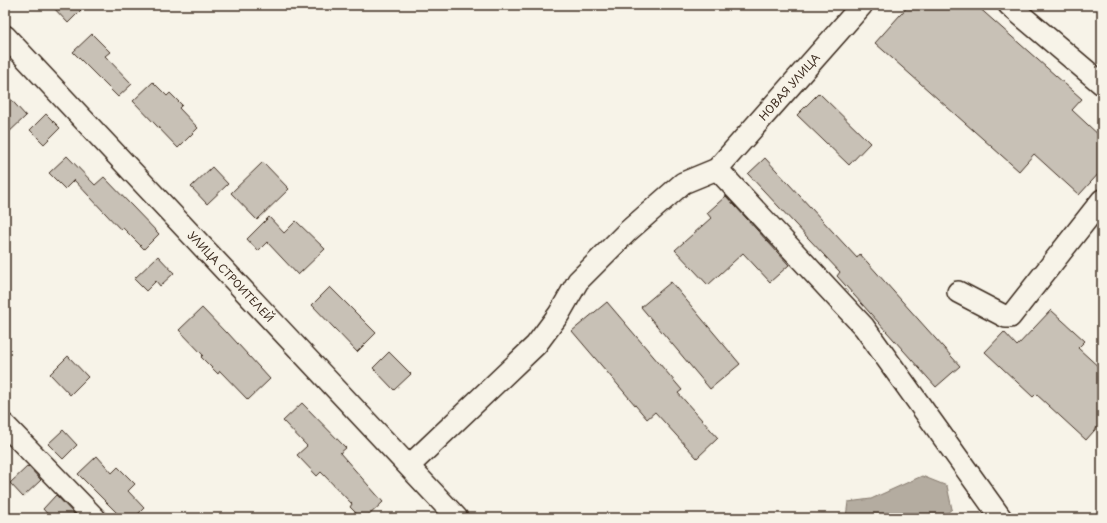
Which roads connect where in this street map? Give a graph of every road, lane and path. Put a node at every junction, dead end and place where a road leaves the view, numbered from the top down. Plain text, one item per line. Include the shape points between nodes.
1 (862, 5) edge
2 (1009, 5) edge
3 (5, 36) edge
4 (1102, 84) edge
5 (718, 169) junction
6 (1102, 200) edge
7 (958, 292) dead end
8 (6, 429) edge
9 (409, 466) junction
10 (95, 518) edge
11 (457, 518) edge
12 (1001, 518) edge

1 - 5 street, НОВАЯ УЛИЦА
2 - 4 street
3 - 9 street, УЛИЦА СТРОИТЕЛЕЙ
5 - 9 street via 683,183 626,232 578,281 559,314 536,345
5 - 12 street via 864,327
6 - 7 street via 1010,317
8 - 10 street
9 - 11 street, УЛИЦА СТРОИТЕЛЕЙ

